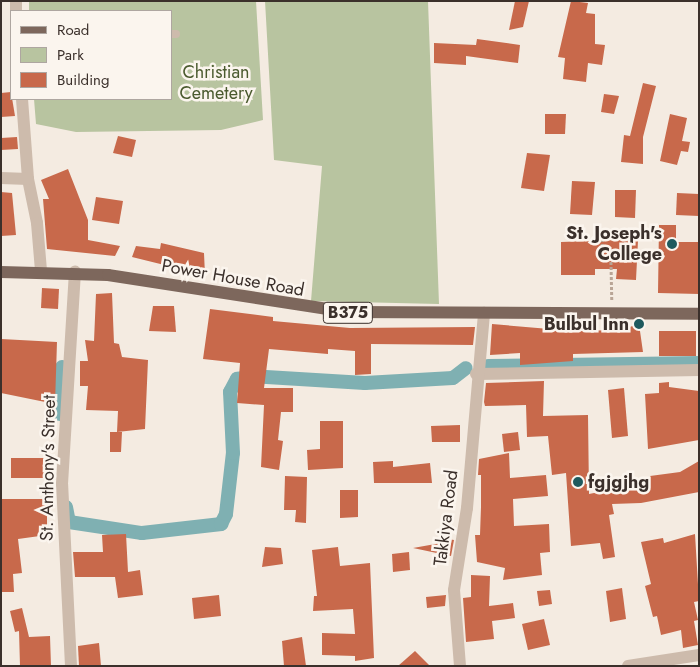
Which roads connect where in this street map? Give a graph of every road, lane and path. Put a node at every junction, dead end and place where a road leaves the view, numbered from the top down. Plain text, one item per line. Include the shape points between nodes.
1 (22, 100) edge
2 (1, 178) edge
3 (28, 179) junction
4 (603, 234) dead end
5 (41, 271) junction
6 (1, 272) edge
7 (74, 272) junction
8 (484, 313) junction
9 (699, 314) edge
10 (612, 315) junction
11 (699, 370) edge
12 (476, 374) junction
13 (699, 655) edge
14 (71, 666) edge
15 (460, 666) edge
16 (628, 666) edge

1 - 3 street
2 - 3 street
3 - 5 street via 37,223
4 - 10 path via 602,252 611,252
5 - 6 main road, Power House Road / B375
5 - 7 main road, Power House Road / B375
7 - 8 main road, Power House Road / B375 via 315,310
7 - 14 street, St. Anthony's Street via 62,484
8 - 10 main road, Power House Road / B375
8 - 12 street, Takkiya Road
9 - 10 main road, Power House Road / B375
11 - 12 street
12 - 15 street, Takkiya Road via 467,508 454,590
13 - 16 street

